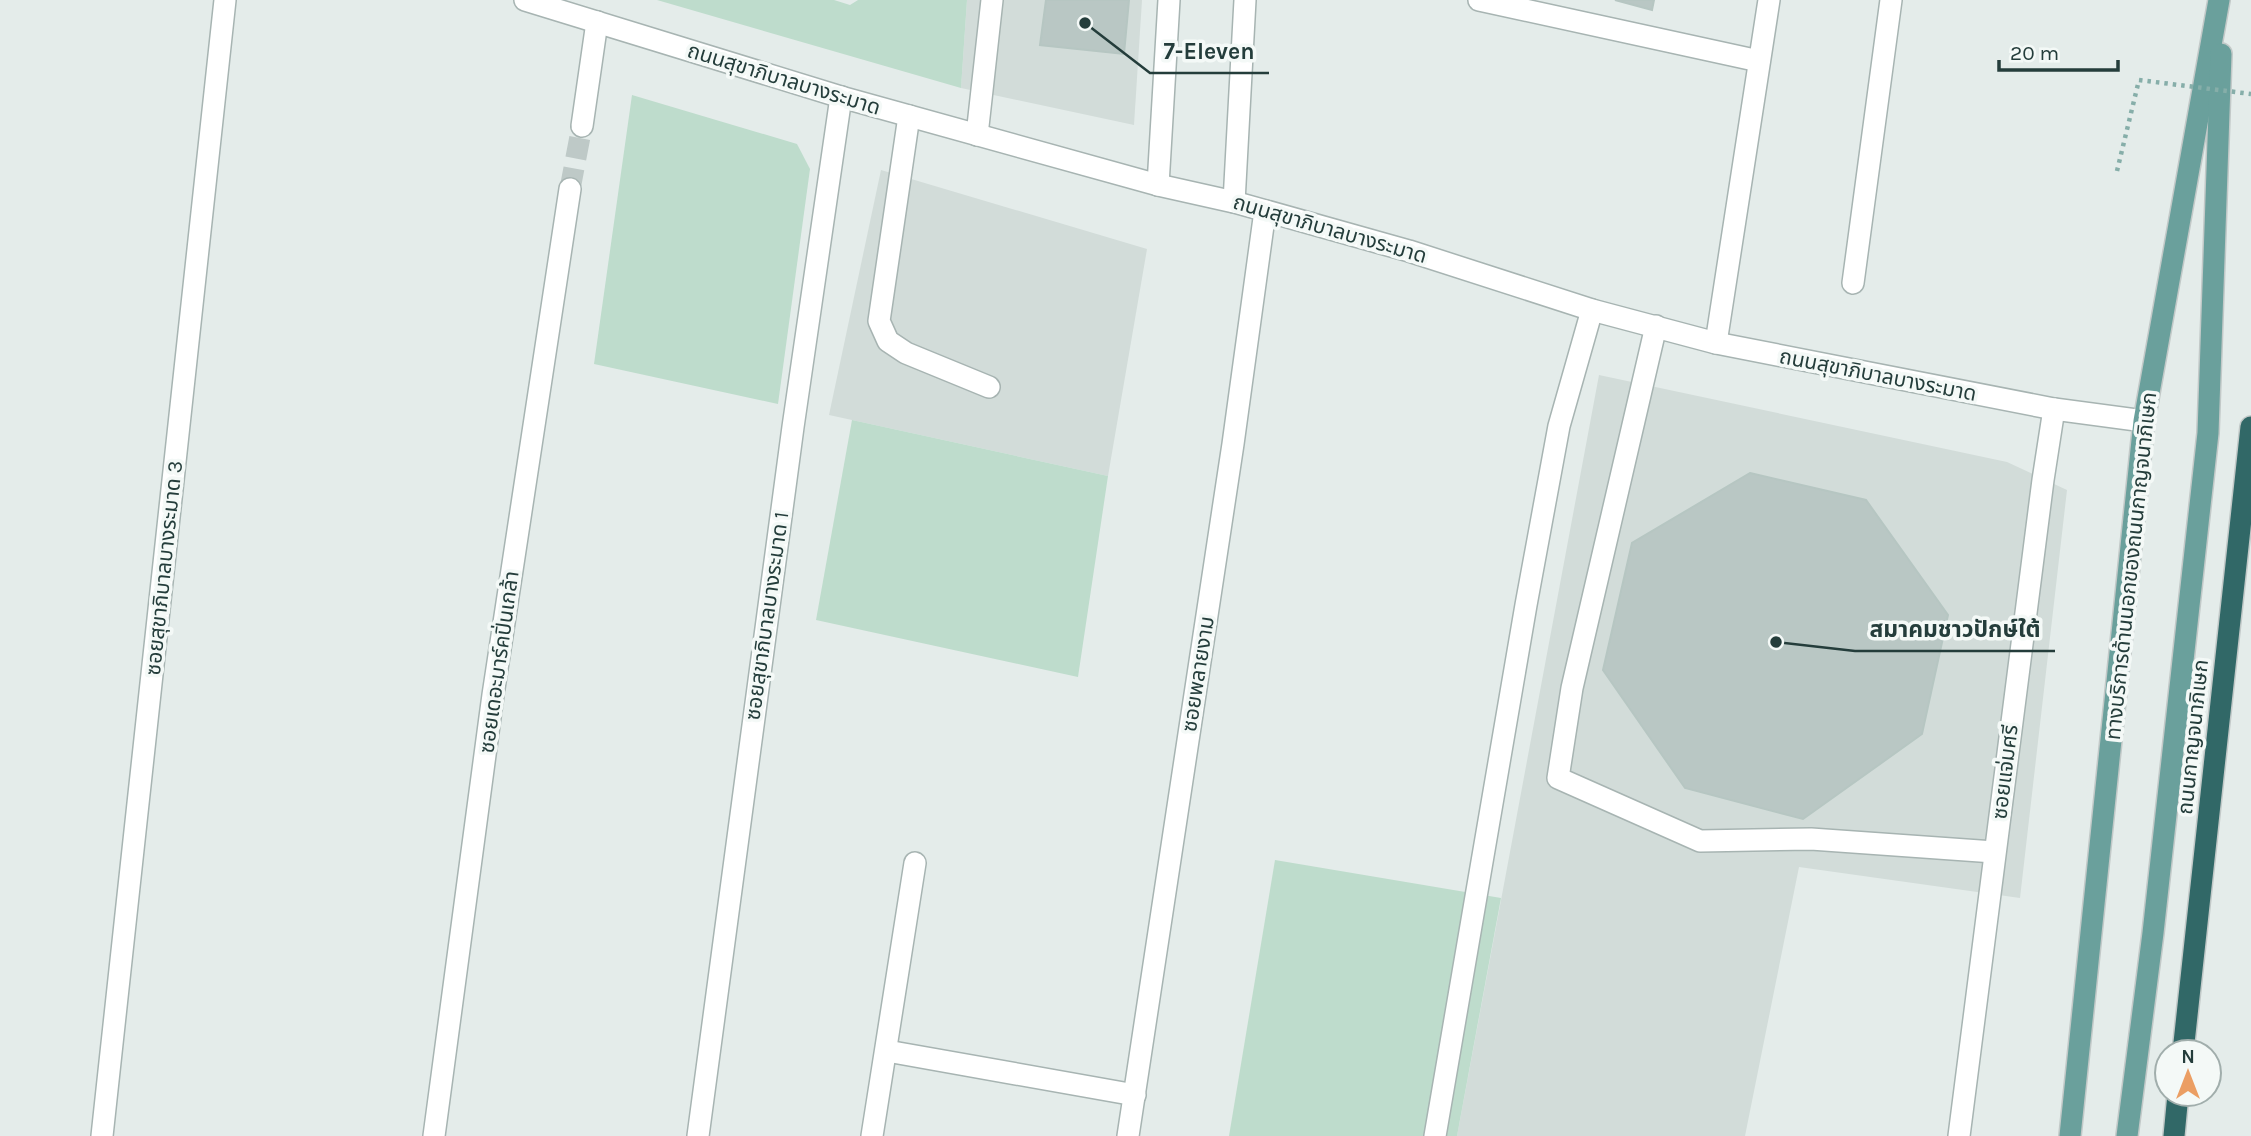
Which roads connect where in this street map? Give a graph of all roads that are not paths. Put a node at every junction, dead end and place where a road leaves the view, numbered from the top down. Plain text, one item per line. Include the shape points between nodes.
1 (225, 0) edge
2 (525, 0) edge
3 (992, 0) edge
4 (1169, 0) edge
5 (1245, 0) edge
6 (1479, 0) edge
7 (1769, 0) edge
8 (1891, 0) edge
9 (2221, 0) edge
10 (597, 22) junction
11 (1759, 61) junction
12 (841, 97) junction
13 (909, 116) junction
14 (582, 126) tunnel mouth
15 (977, 135) junction
16 (1158, 185) junction
17 (570, 189) tunnel mouth
18 (1234, 201) junction
19 (1265, 211) junction
20 (1853, 283) dead end
21 (1591, 310) junction
22 (1656, 326) junction
23 (1716, 343) junction
24 (989, 387) dead end
25 (2054, 409) junction
26 (2144, 422) junction
27 (2251, 427) edge
28 (1994, 852) junction
29 (915, 863) dead end
30 (2185, 1038) edge
31 (887, 1051) junction
32 (1135, 1095) junction
33 (2177, 1108) edge
34 (102, 1136) edge
35 (434, 1136) edge
36 (698, 1136) edge
37 (872, 1136) edge
38 (1128, 1136) edge
39 (1435, 1136) edge
40 (1959, 1136) edge
41 (2070, 1136) edge
42 (2127, 1136) edge
43 (2174, 1136) edge

1 - 34 street, ซอยสุขาภิบาลบางระมาด 3
2 - 10 street, ถนนสุขาภิบาลบางระมาด
3 - 15 street
4 - 16 street
5 - 18 street
6 - 11 street
7 - 11 street
8 - 20 street
9 - 26 main road, ทางบริการด้านนอกของถนนกาญจนาภิเษก
9 - 42 main road via 2208,433
10 - 12 street, ถนนสุขาภิบาลบางระมาด
10 - 14 street
11 - 23 street
12 - 13 street, ถนนสุขาภิบาลบางระมาด
12 - 36 street, ซอยสุขาภิบาลบางระมาด 1
13 - 15 street, ถนนสุขาภิบาลบางระมาด
13 - 24 street via 879,321 888,341 906,353
15 - 16 street, ถนนสุขาภิบาลบางระมาด
16 - 18 street, ถนนสุขาภิบาลบางระมาด
17 - 35 street, ซอยเดอะมาร์คปิ่นเกล้า via 493,695
18 - 19 street, ถนนสุขาภิบาลบางระมาด
19 - 21 street, ถนนสุขาภิบาลบางระมาด via 1409,251
19 - 32 street, ซอยพลายงาม
21 - 22 street, ถนนสุขาภิบาลบางระมาด
21 - 39 street via 1556,439
22 - 23 street, ถนนสุขาภิบาลบางระมาด
22 - 28 street via 1572,688 1558,778 1700,841 1811,839
23 - 25 street, ถนนสุขาภิบาลบางระมาด
25 - 26 street, ถนนสุขาภิบาลบางระมาด
25 - 28 street, ซอยแจ่มศรี
26 - 41 main road, ทางบริการด้านนอกของถนนกาญจนาภิเษก
27 - 30 highway, ถนนกาญจนาภิเษก
28 - 40 street, ซอยแจ่มศรี
29 - 31 street
31 - 32 street
31 - 37 street
32 - 38 street, ซอยพลายงาม
33 - 43 highway

